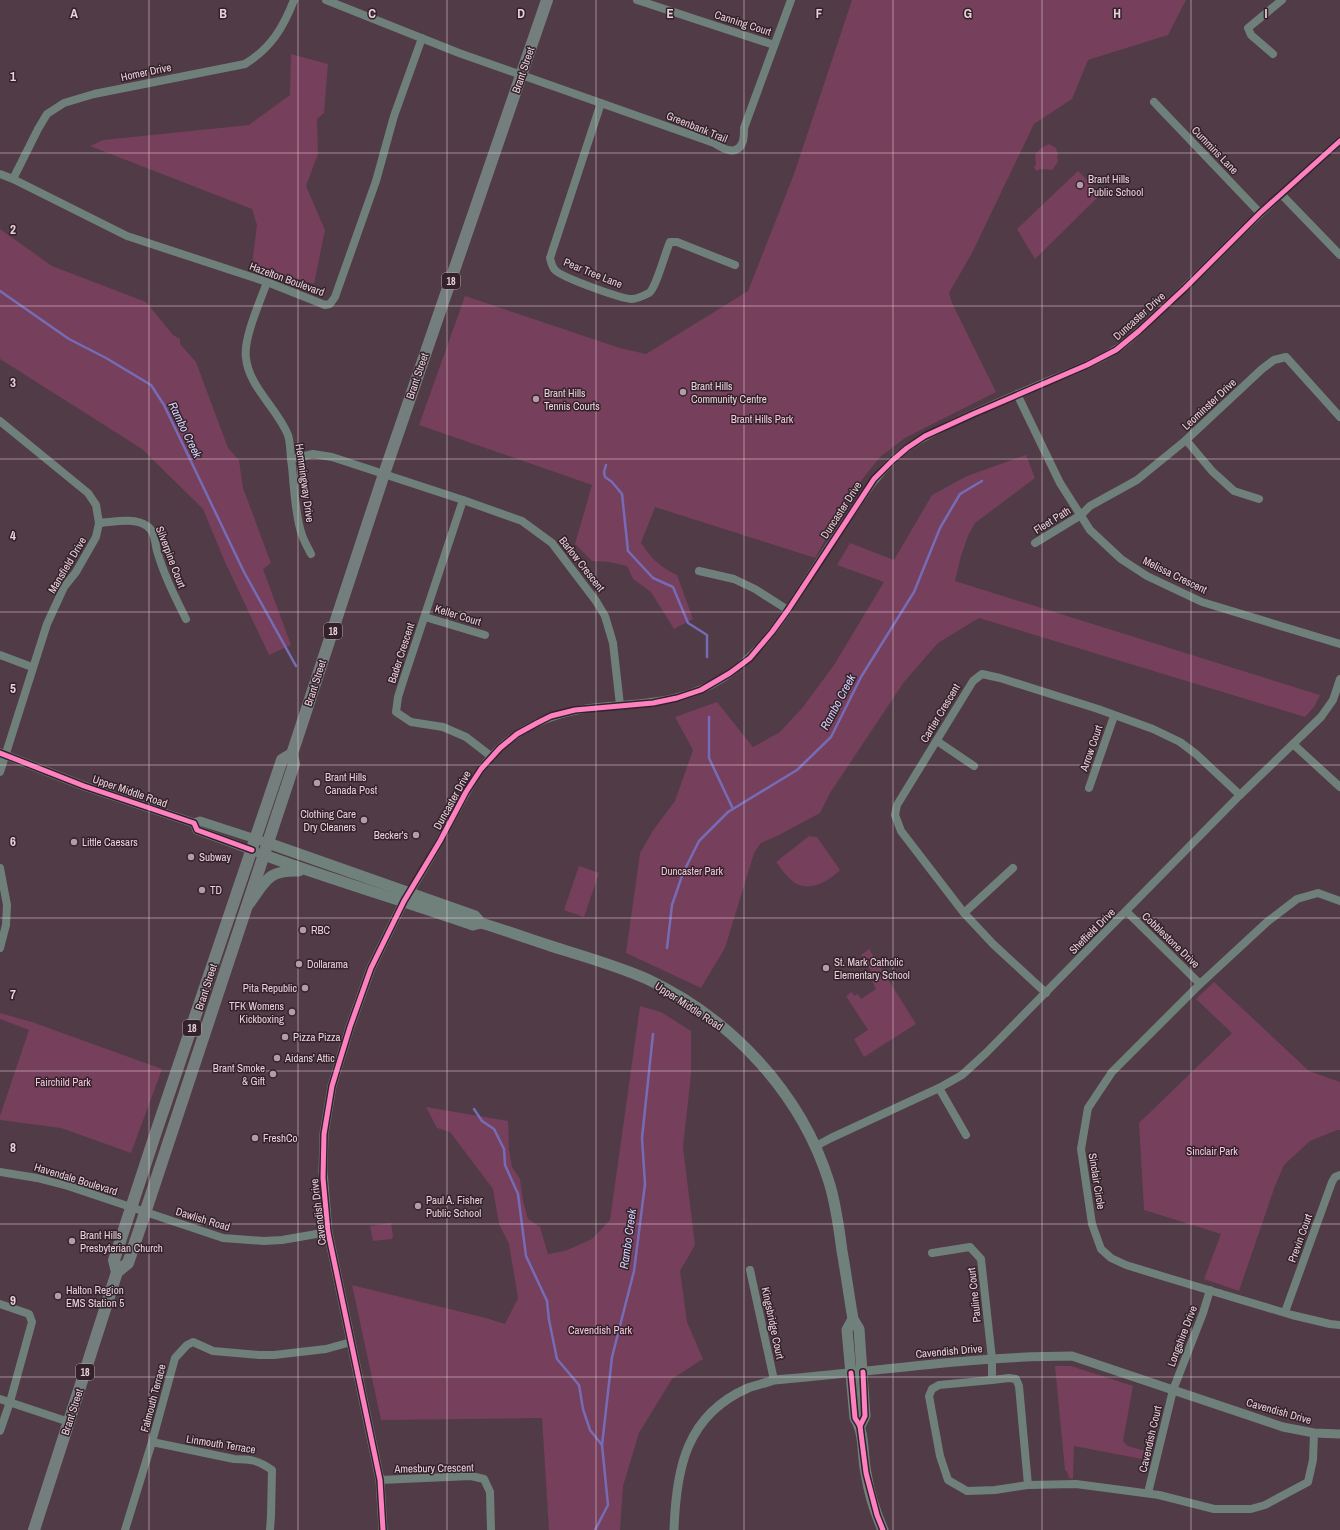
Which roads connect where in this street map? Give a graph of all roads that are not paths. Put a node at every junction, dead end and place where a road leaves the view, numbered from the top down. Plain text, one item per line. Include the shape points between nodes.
1 (294, 0) edge
2 (326, 0) edge
3 (547, 0) edge
4 (637, 0) edge
5 (791, 0) edge
6 (1282, 0) edge
7 (422, 38) junction
8 (774, 45) junction
9 (1273, 54) dead end
10 (521, 74) junction
11 (1154, 102) dead end
12 (601, 103) junction
13 (1340, 141) edge
14 (0, 174) edge
15 (13, 179) junction
16 (1281, 194) junction
17 (1260, 212) junction
18 (1340, 255) edge
19 (735, 265) dead end
20 (267, 282) junction
21 (1017, 394) junction
22 (1340, 418) edge
23 (0, 421) edge
24 (1186, 440) junction
25 (291, 459) junction
26 (384, 474) junction
27 (463, 500) junction
28 (1259, 500) dead end
29 (1081, 515) junction
30 (99, 523) junction
31 (1035, 543) dead end
32 (311, 554) dead end
33 (699, 572) dead end
34 (788, 610) junction
35 (424, 617) junction
36 (186, 619) dead end
37 (485, 635) dead end
38 (1340, 644) edge
39 (0, 655) edge
40 (32, 667) junction
41 (1340, 680) edge
42 (620, 705) junction
43 (1114, 716) junction
44 (937, 741) junction
45 (1293, 744) junction
46 (2, 754) edge
47 (292, 754) junction
48 (492, 757) junction
49 (974, 766) dead end
50 (0, 772) edge
51 (1340, 787) edge
52 (1088, 788) dead end
53 (1240, 795) junction
54 (268, 843) junction
55 (254, 845) junction
56 (264, 855) junction
57 (0, 868) edge
58 (1013, 868) dead end
59 (308, 871) junction
60 (407, 897) junction
61 (1340, 900) edge
62 (246, 908) junction
63 (1127, 912) junction
64 (964, 913) junction
65 (0, 948) edge
66 (1200, 984) junction
67 (1046, 993) junction
68 (939, 1088) junction
69 (966, 1136) dead end
70 (816, 1146) junction
71 (0, 1172) edge
72 (1340, 1175) edge
73 (132, 1208) junction
74 (145, 1213) junction
75 (328, 1232) junction
76 (932, 1253) dead end
77 (750, 1270) dead end
78 (117, 1272) junction
79 (1210, 1290) junction
80 (0, 1304) edge
81 (1285, 1312) junction
82 (853, 1319) junction
83 (1340, 1324) edge
84 (351, 1342) junction
85 (992, 1359) junction
86 (863, 1372) junction
87 (851, 1373) junction
88 (774, 1380) junction
89 (992, 1380) junction
90 (1173, 1390) junction
91 (0, 1399) edge
92 (10, 1402) junction
93 (69, 1422) junction
94 (860, 1426) junction
95 (0, 1432) edge
96 (1314, 1433) junction
97 (1340, 1434) edge
98 (152, 1442) junction
99 (380, 1480) junction
100 (1028, 1485) junction
101 (1148, 1493) junction
102 (34, 1530) edge
103 (126, 1530) edge
104 (270, 1530) edge
105 (383, 1530) edge
106 (491, 1530) edge
107 (674, 1530) edge
108 (883, 1530) edge

1 - 15 street, Homer Drive via 275,38 257,56 244,64 94,94 64,103 47,114
2 - 7 street
3 - 10 main road, Brant Street / 18
4 - 8 street, Canning Court
5 - 8 street, Greenbank Trail
6 - 9 street via 1248,28
7 - 10 street
7 - 20 street, Hazelton Boulevard via 335,298 330,304 324,304
8 - 12 street, Greenbank Trail via 744,128 743,142 738,148 730,151
10 - 12 street, Greenbank Trail
10 - 26 main road, Brant Street / 18
11 - 17 street, Cummins Lane
12 - 19 street, Pear Tree Lane via 550,258 554,269 603,291 633,300 650,292 654,287 670,242 677,242
13 - 16 street, Duncaster Drive
14 - 15 street, Hazelton Boulevard
15 - 20 street, Hazelton Boulevard via 127,236
16 - 17 street, Duncaster Drive
16 - 18 street
17 - 21 street, Duncaster Drive via 1185,288 1116,350
20 - 25 street, Hemmingway Drive via 251,329 246,357 248,371 278,415 288,437
21 - 29 street, Melissa Crescent via 1060,484
21 - 34 street, Duncaster Drive via 925,436 894,460 874,479
22 - 24 street, Leominster Drive via 1286,357 1274,360 1262,369
23 - 30 street, Mansfield Drive via 88,493 96,505
24 - 28 street via 1212,471 1234,491
24 - 29 street, Leominster Drive via 1137,480 1090,506
25 - 26 street, Barlow Crescent via 323,454
25 - 32 street, Hemmingway Drive via 301,534
26 - 27 street, Barlow Crescent
26 - 47 main road, Brant Street / 18
27 - 35 street, Bader Crescent
27 - 42 street, Barlow Crescent via 522,521 552,543 573,570 605,616 613,643
29 - 31 street, Fleet Path
29 - 38 street, Melissa Crescent via 1090,530 1121,559 1174,589 1202,602
30 - 36 street, Silverpine Court via 125,520 149,527 163,570
30 - 40 street, Mansfield Drive via 96,537 52,611
33 - 34 street via 734,579
34 - 42 street, Duncaster Drive via 750,658 724,677 701,690 677,698 654,703
35 - 37 street, Keller Court
35 - 48 street, Bader Crescent via 398,698 396,712 411,722 442,727 466,737
39 - 40 street
40 - 46 street, Mansfield Drive via 22,707
41 - 45 street, Sheffield Drive via 1333,700 1321,717
42 - 48 street, Duncaster Drive via 575,710 551,716 517,734
43 - 44 street, Cartier Crescent via 982,674 973,681
43 - 52 street, Arrow Court
43 - 53 street, Cartier Crescent via 1153,729 1180,742
44 - 49 street
44 - 64 street, Cartier Crescent via 897,805 895,815 901,831
45 - 51 street
45 - 53 street, Sheffield Drive
46 - 50 street, Mansfield Drive
46 - 55 street, Upper Middle Road via 84,786 194,823 200,821
47 - 54 main road, Brant Street / 18 via 294,764
47 - 55 main road, Brant Street / 18 via 282,760
48 - 60 street, Duncaster Drive via 466,792
53 - 63 street, Sheffield Drive
54 - 55 street, Upper Middle Road
54 - 56 main road, Brant Street / 18
54 - 60 main road, Upper Middle Road
55 - 56 street, Upper Middle Road
55 - 73 main road, Brant Street / 18
56 - 59 main road, Upper Middle Road
56 - 62 main road, Brant Street / 18
57 - 65 street via 7,905 6,925
58 - 64 street
59 - 60 main road, Upper Middle Road
59 - 62 main road via 288,870 269,877
60 - 70 main road, Upper Middle Road via 475,916 481,923 619,967 670,991 725,1029 754,1056 799,1115
60 - 75 street, Cavendish Drive via 371,968 332,1086 324,1134 323,1171
61 - 66 street, Sinclair Circle via 1318,893 1297,899 1267,922
62 - 74 main road, Brant Street / 18
63 - 66 street, Cobblestone Drive
63 - 67 street, Sheffield Drive
64 - 67 street, Cartier Crescent
66 - 79 street, Sinclair Circle via 1112,1072 1088,1108 1081,1149 1092,1224 1101,1250 1126,1265
67 - 68 street, Sheffield Drive via 962,1075
68 - 69 street
68 - 70 street, Sheffield Drive
70 - 82 main road, Upper Middle Road via 838,1218
71 - 73 street, Havendale Boulevard via 68,1186
72 - 81 street, Previn Court via 1332,1182
73 - 74 street, Havendale Boulevard
73 - 78 main road, Brant Street / 18 via 114,1260
74 - 75 street, Dawlish Road via 223,1238 282,1240
74 - 78 main road, Brant Street / 18 via 128,1263
75 - 84 street, Cavendish Drive
76 - 85 street, Pauline Court via 970,1247 981,1259
77 - 88 street, Kingsbridge Court
78 - 93 main road, Brant Street / 18
79 - 81 street, Sinclair Circle
79 - 90 street, Longshire Drive
80 - 92 street via 29,1314 32,1322
81 - 83 street, Sinclair Circle via 1330,1324
82 - 86 main road, Upper Middle Road via 859,1329
82 - 87 main road, Upper Middle Road via 847,1330
84 - 98 street, Falmouth Terrace via 326,1349 274,1356 213,1352 193,1342 175,1358
84 - 99 street, Cavendish Drive
85 - 86 street, Cavendish Drive
85 - 89 street
85 - 90 street, Cavendish Drive via 1072,1356
86 - 87 street, Cavendish Drive
86 - 94 main road, Upper Middle Road via 866,1416
87 - 88 street, Cavendish Drive
87 - 94 main road, Upper Middle Road via 855,1418
88 - 107 street, Cavendish Drive via 732,1397 714,1410 698,1429 688,1447 679,1474
89 - 100 street, Cavendish Drive via 1016,1379 1019,1386
89 - 100 street, Cavendish Drive via 939,1385 932,1389 929,1396 940,1456 948,1480 967,1491
90 - 96 street, Cavendish Drive via 1283,1427
90 - 101 street, Cavendish Court
91 - 92 street
92 - 93 street
92 - 95 street
93 - 102 main road, Brant Street / 18
94 - 108 main road, Upper Middle Road via 866,1473
96 - 97 street, Cavendish Drive
96 - 101 street, Cavendish Drive via 1313,1460 1308,1482 1265,1505 1252,1509 1214,1509
98 - 103 street, Falmouth Terrace
98 - 104 street, Linmouth Terrace via 227,1458 261,1462 272,1470
99 - 105 street, Cavendish Drive
99 - 106 street, Amesbury Crescent via 471,1476 484,1479 490,1492
100 - 101 street, Cavendish Drive via 1076,1484

